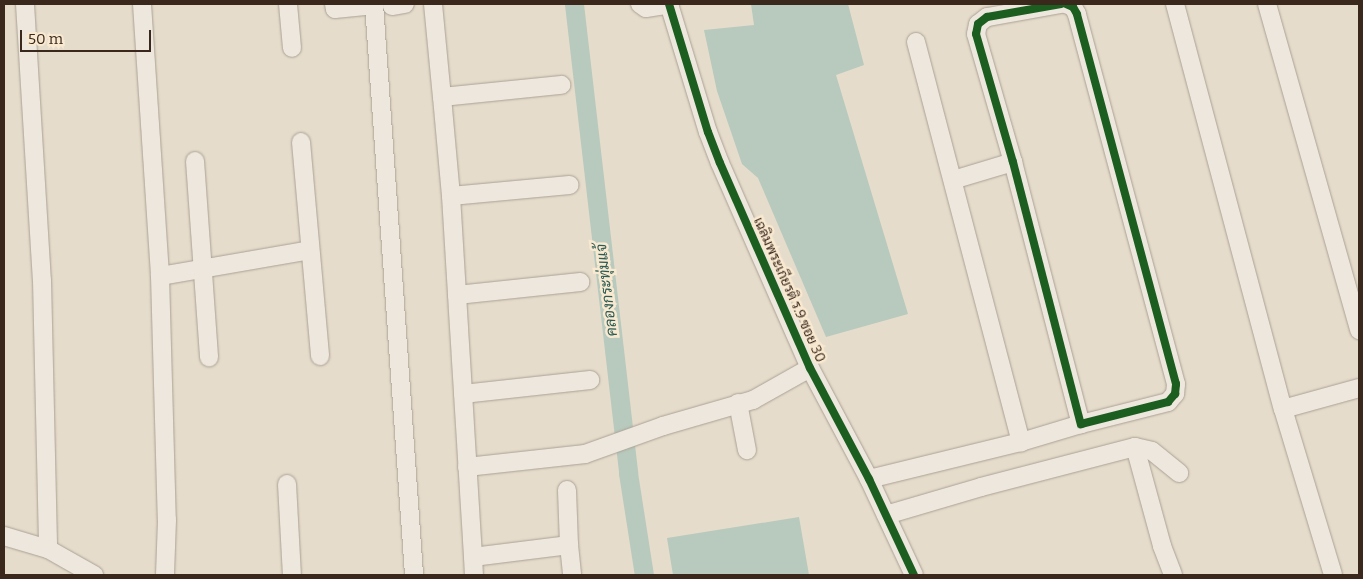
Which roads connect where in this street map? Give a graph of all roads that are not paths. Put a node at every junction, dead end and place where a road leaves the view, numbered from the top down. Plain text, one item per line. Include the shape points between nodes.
1 (25, 4) edge
2 (142, 4) edge
3 (288, 4) edge
4 (334, 4) edge
5 (433, 4) edge
6 (640, 4) edge
7 (670, 4) edge
8 (1060, 4) edge
9 (1066, 4) edge
10 (1175, 4) edge
11 (1267, 4) edge
12 (386, 5) edge
13 (916, 42) dead end
14 (292, 48) dead end
15 (561, 84) dead end
16 (442, 97) junction
17 (301, 142) dead end
18 (195, 161) dead end
19 (1013, 162) junction
20 (953, 180) junction
21 (569, 186) dead end
22 (451, 196) junction
23 (310, 250) junction
24 (203, 269) junction
25 (160, 276) junction
26 (580, 282) dead end
27 (457, 295) junction
28 (1359, 330) edge
29 (320, 356) dead end
30 (209, 358) dead end
31 (810, 368) junction
32 (590, 380) dead end
33 (1359, 388) edge
34 (463, 394) junction
35 (738, 403) junction
36 (1283, 409) junction
37 (1081, 424) junction
38 (1021, 442) junction
39 (1135, 447) junction
40 (747, 450) dead end
41 (467, 467) junction
42 (1179, 473) dead end
43 (869, 479) junction
44 (287, 484) dead end
45 (567, 490) dead end
46 (886, 515) junction
47 (4, 536) edge
48 (569, 545) junction
49 (48, 549) junction
50 (473, 557) junction
51 (73, 570) edge
52 (94, 575) edge
53 (165, 575) edge
54 (292, 575) edge
55 (414, 575) edge
56 (474, 575) edge
57 (572, 575) edge
58 (914, 575) edge
59 (1173, 575) edge
60 (1333, 575) edge

1 - 49 street via 42,280
2 - 25 street
3 - 14 street
4 - 12 street via 335,9
5 - 16 street
6 - 7 street via 646,8
7 - 31 street, เฉลิมพระเกียรติ ร.9 ซอย 30 via 720,163
8 - 19 street via 987,17 978,24 976,34
9 - 37 street via 1077,14 1176,384 1175,394 1168,402
10 - 36 street
11 - 28 street
12 - 55 street
13 - 20 street
15 - 16 street
16 - 22 street
17 - 23 street
18 - 24 street
19 - 20 street
19 - 37 street
20 - 38 street
21 - 22 street
22 - 27 street
23 - 24 street
23 - 29 street
24 - 25 street
24 - 30 street
25 - 53 street via 167,520
26 - 27 street
27 - 34 street
31 - 35 street via 753,400
31 - 43 street, เฉลิมพระเกียรติ ร.9 ซอย 30
32 - 34 street
33 - 36 street
34 - 41 street
35 - 40 street
35 - 41 street via 588,453
36 - 60 street
37 - 38 street
38 - 43 street
39 - 42 street via 1152,452
39 - 46 street
39 - 59 street
41 - 50 street
43 - 46 street, เฉลิมพระเกียรติ ร.9 ซอย 30
44 - 54 street
45 - 48 street
46 - 58 street, เฉลิมพระเกียรติ ร.9 ซอย 30
47 - 49 street
48 - 50 street
48 - 57 street
49 - 51 street
50 - 56 street
51 - 52 street

